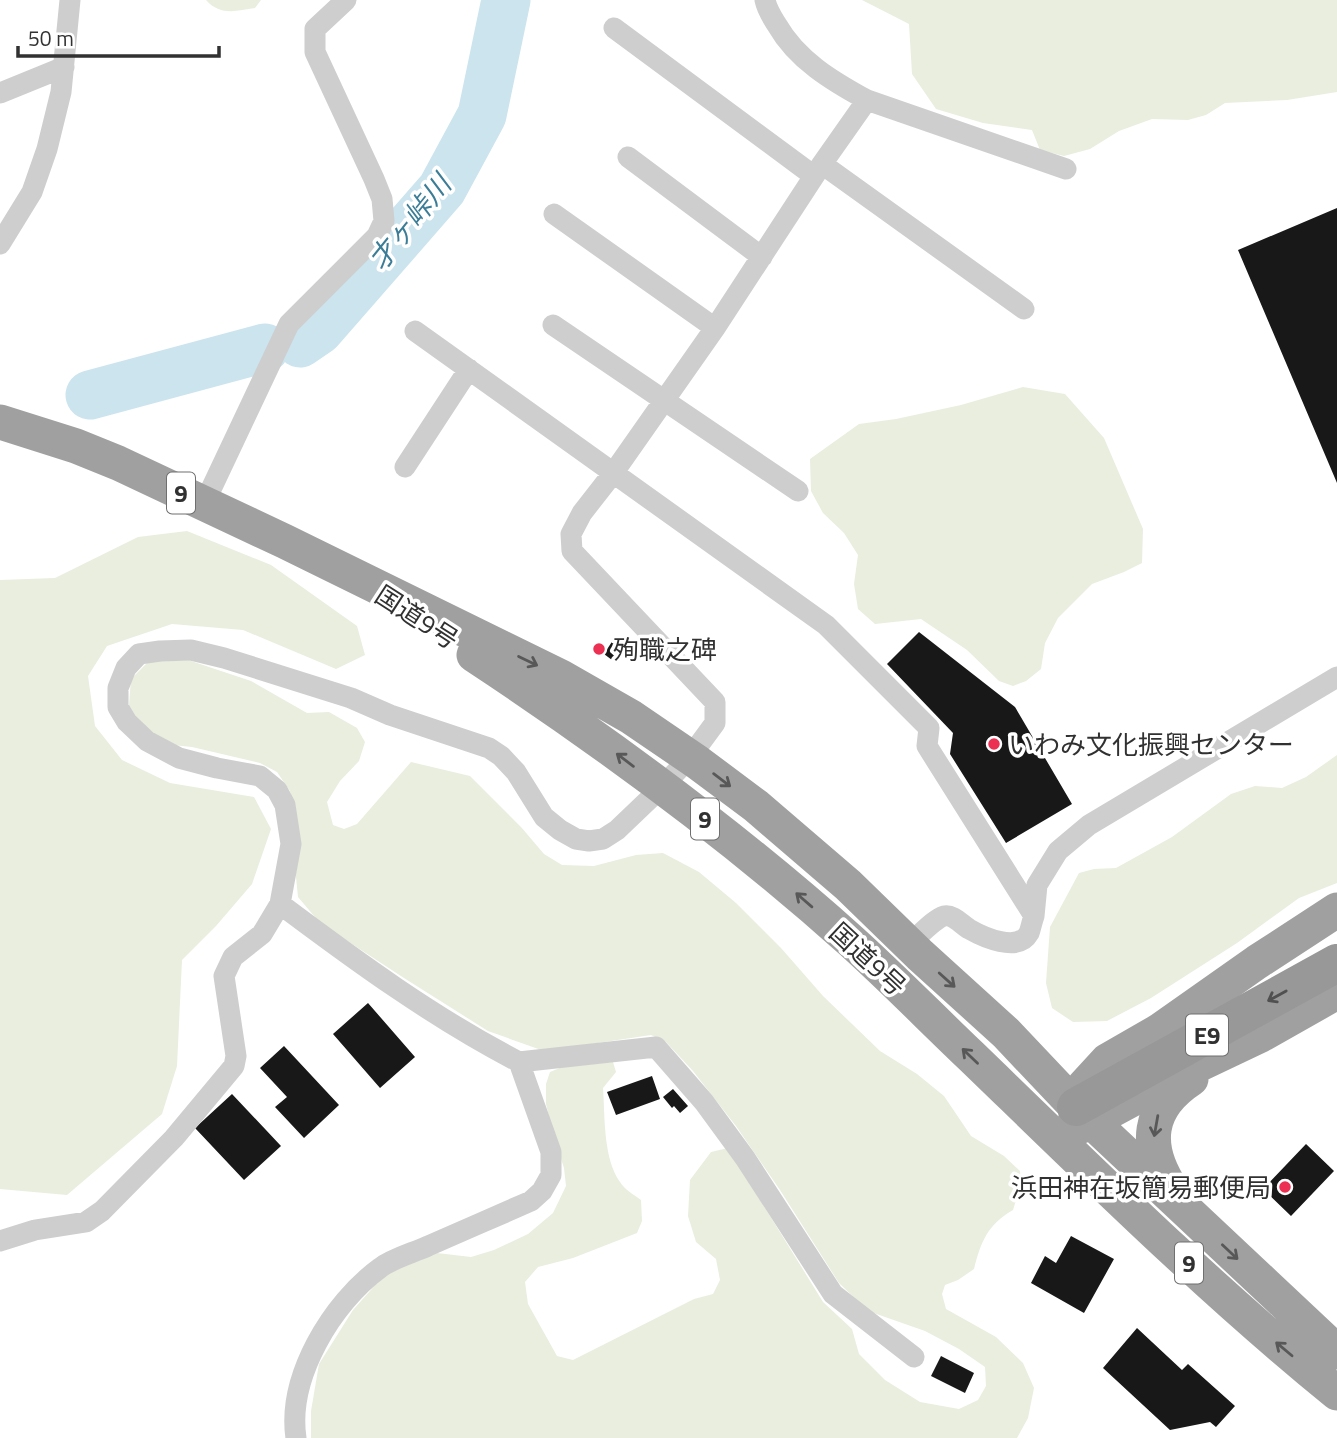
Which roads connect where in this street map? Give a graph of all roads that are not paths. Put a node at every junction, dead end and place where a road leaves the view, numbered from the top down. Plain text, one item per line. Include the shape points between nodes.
1 (70, 0) edge
2 (346, 0) edge
3 (765, 0) edge
4 (614, 28) dead end
5 (64, 67) junction
6 (0, 93) edge
7 (867, 100) junction
8 (628, 157) dead end
9 (1066, 169) dead end
10 (818, 170) junction
11 (554, 214) dead end
12 (0, 244) edge
13 (762, 257) junction
14 (1024, 309) dead end
15 (553, 326) dead end
16 (715, 328) junction
17 (415, 331) dead end
18 (469, 369) junction
19 (665, 400) junction
20 (0, 422) edge
21 (405, 467) dead end
22 (614, 472) junction
23 (798, 491) dead end
24 (204, 503) junction
25 (357, 578) junction
26 (1337, 677) edge
27 (690, 757) junction
28 (662, 788) junction
29 (280, 904) junction
30 (1337, 910) edge
31 (1034, 916) junction
32 (1337, 938) edge
33 (909, 944) junction
34 (1337, 963) edge
35 (1337, 992) edge
36 (1159, 1031) junction
37 (1006, 1033) junction
38 (1259, 1036) junction
39 (1122, 1051) junction
40 (519, 1062) junction
41 (1072, 1121) junction
42 (1189, 1213) junction
43 (0, 1241) edge
44 (1337, 1352) edge
45 (914, 1357) dead end
46 (1337, 1392) edge
47 (296, 1438) edge

1 - 5 street
2 - 24 street via 314,29 314,52 374,179 384,221 377,236 289,324
3 - 7 street via 787,42 812,66
4 - 10 street
5 - 6 street
5 - 12 street via 47,149 32,192
7 - 9 street
7 - 10 street
8 - 13 street
10 - 13 street
10 - 14 street
11 - 16 street
13 - 16 street
15 - 19 street
16 - 19 street
17 - 18 street
18 - 21 street
18 - 22 street
19 - 22 street
19 - 23 street
20 - 24 highway, 国道9号 / 9 via 86,450
22 - 27 street via 570,534 572,551 715,702 715,723
22 - 31 street via 826,625 929,728 927,746
24 - 25 highway, 国道9号 / 9
25 -> 27 highway, 国道9号 / 9 via 561,677
28 -> 25 highway, 国道9号 / 9 via 577,724
26 - 31 street via 1089,825 1058,851 1037,885
27 - 28 street
27 -> 33 highway, 国道9号 / 9 via 756,806
28 - 29 street via 603,839 576,839 544,817 516,772 489,748 351,698 191,650 139,654 126,668 118,688 118,707 127,722 147,741 179,758 260,776 278,790 291,844
41 -> 28 highway, 国道9号 / 9 via 1060,1113 1039,1112 1020,1103 854,943 730,837
29 - 40 street via 397,988
29 - 43 street via 262,934 233,957 223,976 234,1066 174,1138 102,1211 86,1222
30 - 36 highway
31 - 33 street via 1028,934 1008,944 944,916
32 - 36 highway, E9
33 -> 37 highway, 国道9号 / 9
34 -> 41 highway, E9
35 - 38 highway
36 - 39 highway
37 - 39 highway via 1042,1053 1077,1062
37 - 41 highway, 国道9号 / 9
38 - 41 highway
38 -> 42 highway via 1180,1086 1161,1107 1155,1123 1156,1157 1161,1174
39 - 41 highway via 1084,1086
40 - 45 street via 656,1047 745,1158 833,1294
40 - 47 street via 551,1152 551,1175 542,1191 531,1201 382,1266 356,1288 337,1310 304,1370
41 - 42 highway, 国道9号 / 9
46 -> 41 highway, 国道9号 / 9 via 1281,1347 1131,1209
42 -> 44 highway, 国道9号 / 9

